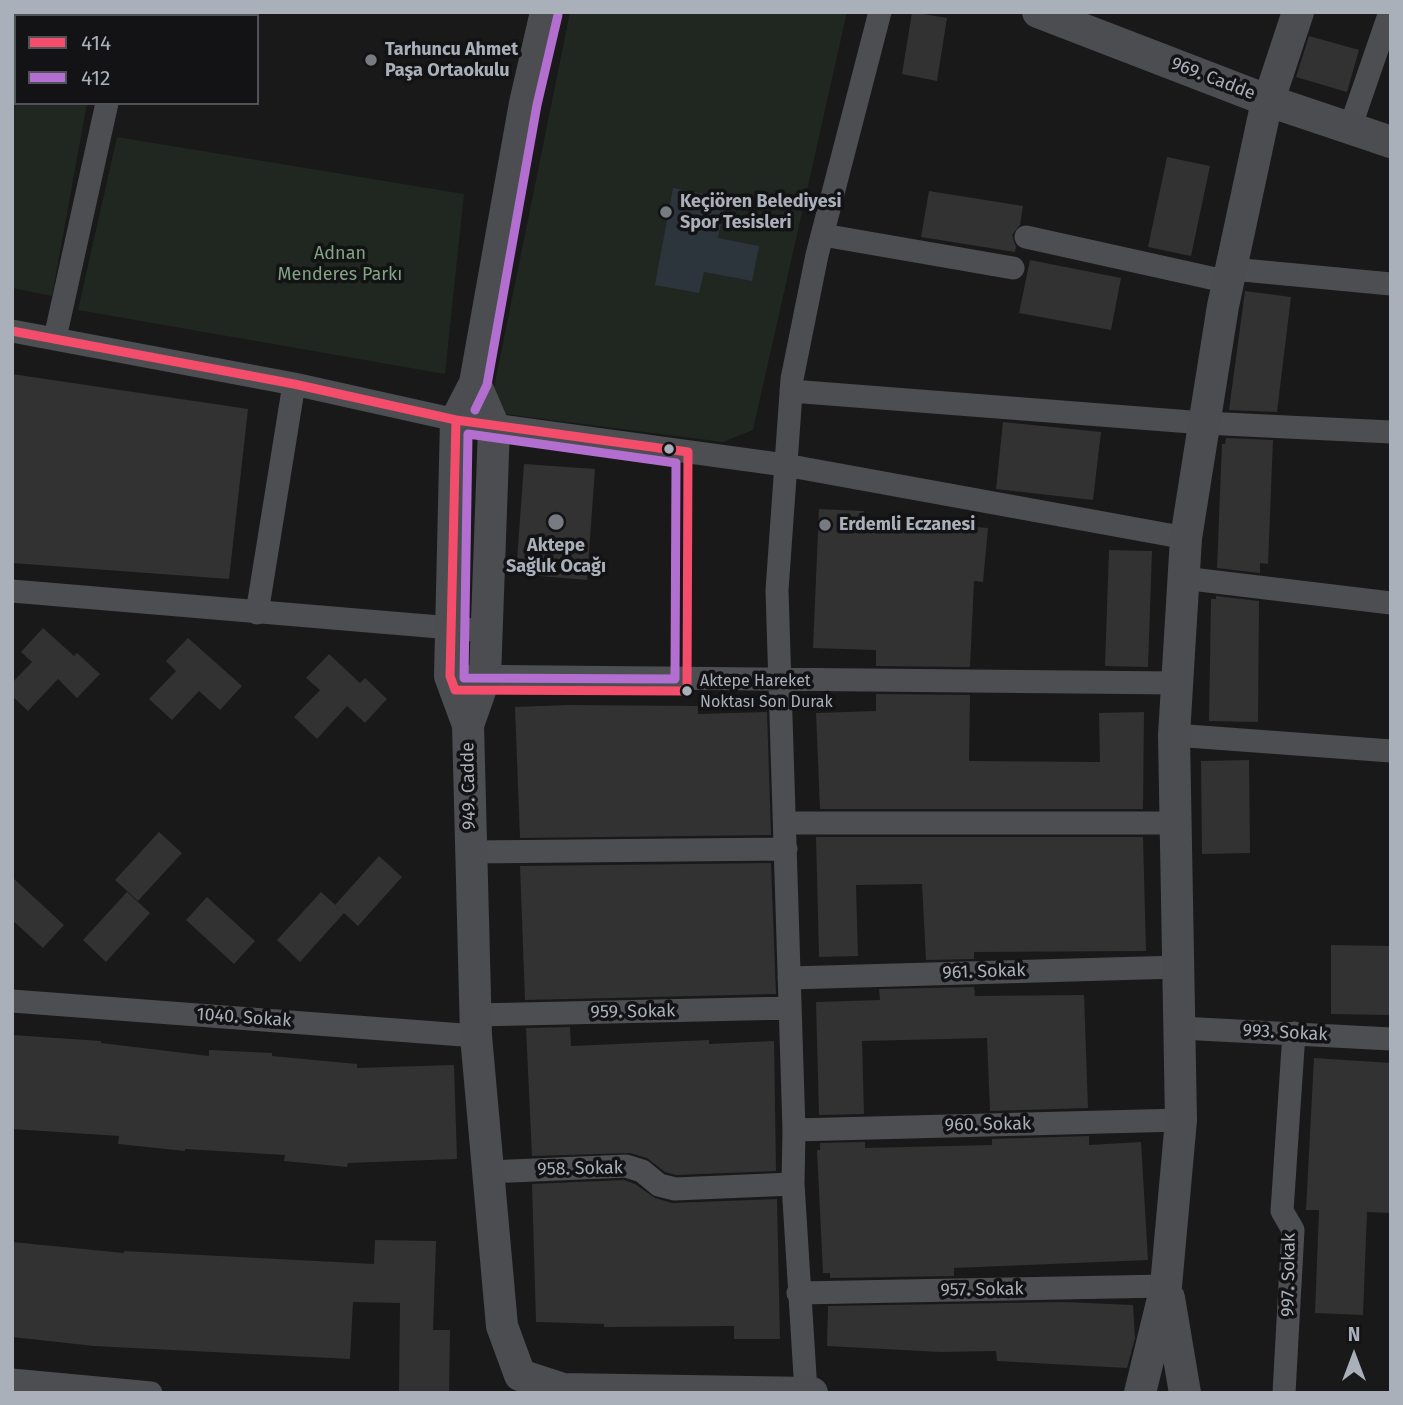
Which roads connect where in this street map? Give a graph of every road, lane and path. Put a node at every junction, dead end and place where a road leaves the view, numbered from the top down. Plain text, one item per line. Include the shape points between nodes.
1 (546, 12) edge
2 (880, 12) edge
3 (1038, 12) edge
4 (1298, 12) edge
5 (1390, 12) edge
6 (1269, 101) junction
7 (107, 105) edge
8 (1350, 128) junction
9 (1391, 142) edge
10 (822, 234) junction
11 (1026, 237) dead end
12 (1013, 268) dead end
13 (1230, 276) junction
14 (1391, 284) edge
15 (12, 331) edge
16 (55, 338) junction
17 (475, 383) junction
18 (294, 384) junction
19 (791, 390) junction
20 (1205, 423) junction
21 (456, 429) junction
22 (1391, 432) edge
23 (494, 434) junction
24 (785, 470) junction
25 (1186, 538) junction
26 (1183, 578) junction
27 (12, 591) edge
28 (1391, 603) edge
29 (257, 612) junction
30 (452, 628) junction
31 (487, 631) junction
32 (468, 683) junction
33 (1177, 683) junction
34 (780, 684) junction
35 (1174, 735) junction
36 (1391, 751) edge
37 (785, 823) junction
38 (1176, 823) junction
39 (786, 849) junction
40 (471, 852) junction
41 (1179, 967) junction
42 (789, 978) junction
43 (12, 1001) edge
44 (790, 1008) junction
45 (476, 1025) junction
46 (1180, 1028) junction
47 (1294, 1033) junction
48 (1391, 1039) edge
49 (1181, 1120) junction
50 (794, 1130) junction
51 (488, 1172) junction
52 (793, 1184) junction
53 (1167, 1286) junction
54 (799, 1293) junction
55 (19, 1385) edge
56 (536, 1388) edge
57 (141, 1392) edge
58 (584, 1392) edge
59 (806, 1392) edge
60 (812, 1393) edge
61 (1140, 1393) edge
62 (1185, 1393) edge
63 (1284, 1393) edge

1 - 17 street via 525,103
2 - 10 street
3 - 6 street, 969. Cadde
4 - 6 street
5 - 8 street
6 - 8 street, 969. Cadde
6 - 13 street
7 - 16 street
8 - 9 street, 969. Cadde
10 - 12 street
10 - 19 street
11 - 13 street
13 - 14 street
13 - 20 street
15 - 16 street
16 - 18 street
17 - 21 street
17 - 23 street, 949. Cadde
18 - 21 street
18 - 29 street
19 - 20 street
19 - 24 street
20 - 22 street
20 - 25 street
21 - 23 street
21 - 30 street
23 - 24 street
23 - 31 street, 949. Cadde
24 - 25 street
24 - 34 street via 778,590
25 - 26 street
26 - 28 street
26 - 33 street
27 - 29 street
29 - 30 street
30 - 31 street
30 - 32 street
31 - 32 street, 949. Cadde
32 - 34 street
32 - 40 street, 949. Cadde
33 - 34 street
33 - 35 street
34 - 37 street
35 - 36 street
35 - 38 street
37 - 38 street
37 - 39 street
38 - 41 street
39 - 40 street
39 - 42 street
40 - 45 street, 949. Cadde
41 - 42 street, 961. Sokak
41 - 46 street
42 - 44 street
43 - 45 street, 1040. Sokak
44 - 45 street, 959. Sokak
44 - 50 street
45 - 51 street, 949. Cadde
46 - 47 street, 993. Sokak
46 - 49 street
47 - 48 street, 993. Sokak
47 - 63 street, 997. Sokak via 1282,1211 1293,1230
49 - 50 street, 960. Sokak
49 - 53 street
50 - 52 street
51 - 52 street, 958. Sokak via 626,1166 675,1189
51 - 56 street, 949. Cadde via 502,1326 520,1375
52 - 54 street
53 - 54 street, 957. Sokak
53 - 61 street
53 - 62 street
54 - 59 street
55 - 57 street
56 - 58 street
58 - 59 street
59 - 60 street

